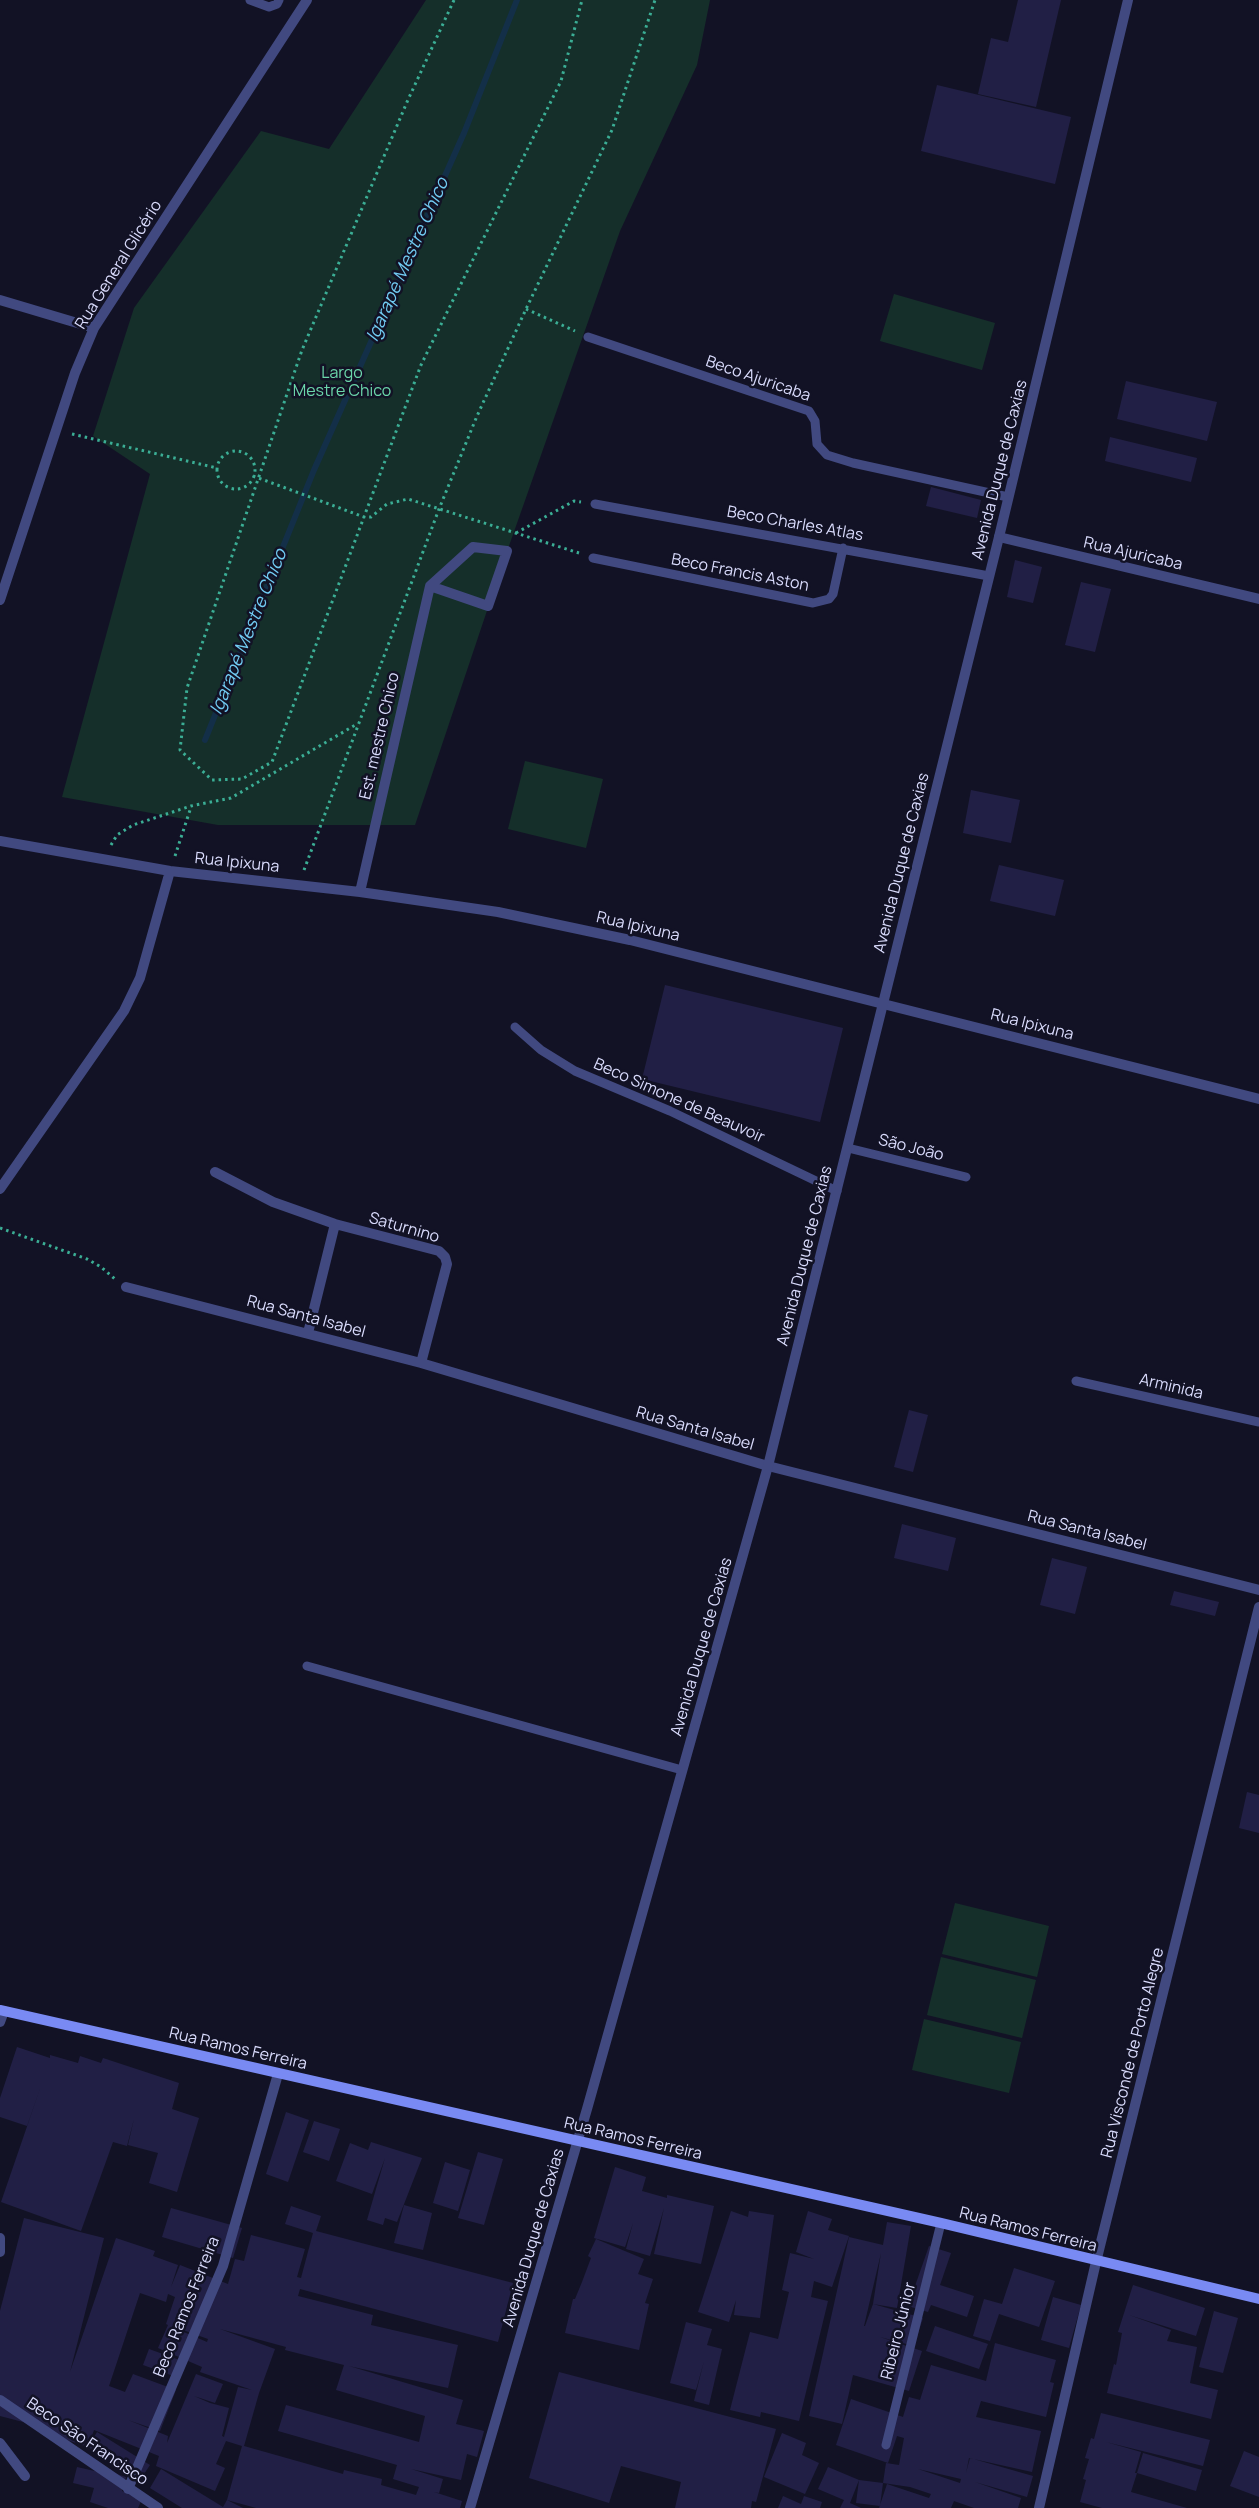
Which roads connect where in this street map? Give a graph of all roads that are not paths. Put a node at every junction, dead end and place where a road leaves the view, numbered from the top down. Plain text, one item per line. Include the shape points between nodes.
1 (250, 0) edge
2 (280, 0) edge
3 (307, 0) edge
4 (1128, 0) edge
5 (0, 300) edge
6 (94, 328) junction
7 (588, 337) road end
8 (1008, 497) junction
9 (595, 504) road end
10 (999, 537) junction
11 (843, 548) junction
12 (593, 558) road end
13 (989, 576) junction
14 (430, 586) junction
15 (1259, 599) edge
16 (0, 600) edge
17 (0, 841) edge
18 (170, 871) junction
19 (360, 892) junction
20 (883, 1003) junction
21 (515, 1027) dead end
22 (1259, 1099) edge
23 (848, 1148) junction
24 (215, 1172) dead end
25 (966, 1178) dead end
26 (0, 1189) edge
27 (837, 1191) junction
28 (335, 1224) junction
29 (126, 1287) road end
30 (308, 1333) junction
31 (422, 1363) junction
32 (1076, 1381) dead end
33 (1259, 1422) edge
34 (768, 1466) junction
35 (1259, 1590) edge
36 (1259, 1607) edge
37 (307, 1666) dead end
38 (682, 1770) junction
39 (2, 2010) edge
40 (0, 2022) edge
41 (278, 2074) junction
42 (578, 2142) junction
43 (941, 2223) junction
44 (0, 2238) edge
45 (0, 2252) edge
46 (1096, 2262) junction
47 (1259, 2300) edge
48 (0, 2400) edge
49 (0, 2443) edge
50 (886, 2445) dead end
51 (25, 2476) dead end
52 (128, 2489) junction
53 (158, 2508) edge
54 (470, 2508) edge
55 (1039, 2508) edge

1 - 2 lane via 269,7
3 - 6 street, Rua General Glicério
4 - 8 street, Avenida Duque de Caxias
5 - 6 street
6 - 16 street, Rua General Glicério via 75,373
7 - 8 lane, Beco Ajuricaba via 809,411 815,421 817,444 827,455
8 - 10 street, Avenida Duque de Caxias
9 - 11 lane, Beco Charles Atlas
10 - 13 street, Avenida Duque de Caxias
10 - 15 street, Rua Ajuricaba
11 - 12 lane, Beco Francis Aston via 833,594 829,599 813,603
11 - 13 lane, Beco Charles Atlas
13 - 20 street, Avenida Duque de Caxias
14 - 14 street via 488,606 507,551 473,547
14 - 19 street, Est. mestre Chico
17 - 18 street, Rua Ipixuna
18 - 19 street, Rua Ipixuna
18 - 26 street via 140,978 124,1011
19 - 20 street, Rua Ipixuna via 498,912 630,940
20 - 22 street, Rua Ipixuna
20 - 23 street, Avenida Duque de Caxias
21 - 27 lane, Beco Simone de Beauvoir via 542,1050 575,1071 670,1111
23 - 25 lane, São João
23 - 27 street, Avenida Duque de Caxias
24 - 28 street, Saturnino via 273,1202
27 - 34 street, Avenida Duque de Caxias
28 - 30 street
28 - 31 street, Saturnino via 417,1244 439,1251 445,1257 445,1275
29 - 30 street, Rua Santa Isabel
30 - 31 street, Rua Santa Isabel
31 - 34 street, Rua Santa Isabel
32 - 33 lane, Arminida
34 - 35 street, Rua Santa Isabel
34 - 38 street, Avenida Duque de Caxias
36 - 46 street, Rua Visconde de Porto Alegre
37 - 38 lane
38 - 42 street, Avenida Duque de Caxias
39 - 40 street
39 - 41 main road, Rua Ramos Ferreira
41 - 42 main road, Rua Ramos Ferreira
41 - 52 street, Beco Ramos Ferreira via 223,2266
42 - 43 main road, Rua Ramos Ferreira
42 - 54 street, Avenida Duque de Caxias
43 - 46 main road, Rua Ramos Ferreira
43 - 50 lane, Ribeiro Júnior
44 - 45 street
46 - 47 main road, Rua Ramos Ferreira
46 - 55 street, Rua Visconde de Porto Alegre
48 - 52 street, Beco São Francisco
49 - 51 street
52 - 53 street, Beco São Francisco

